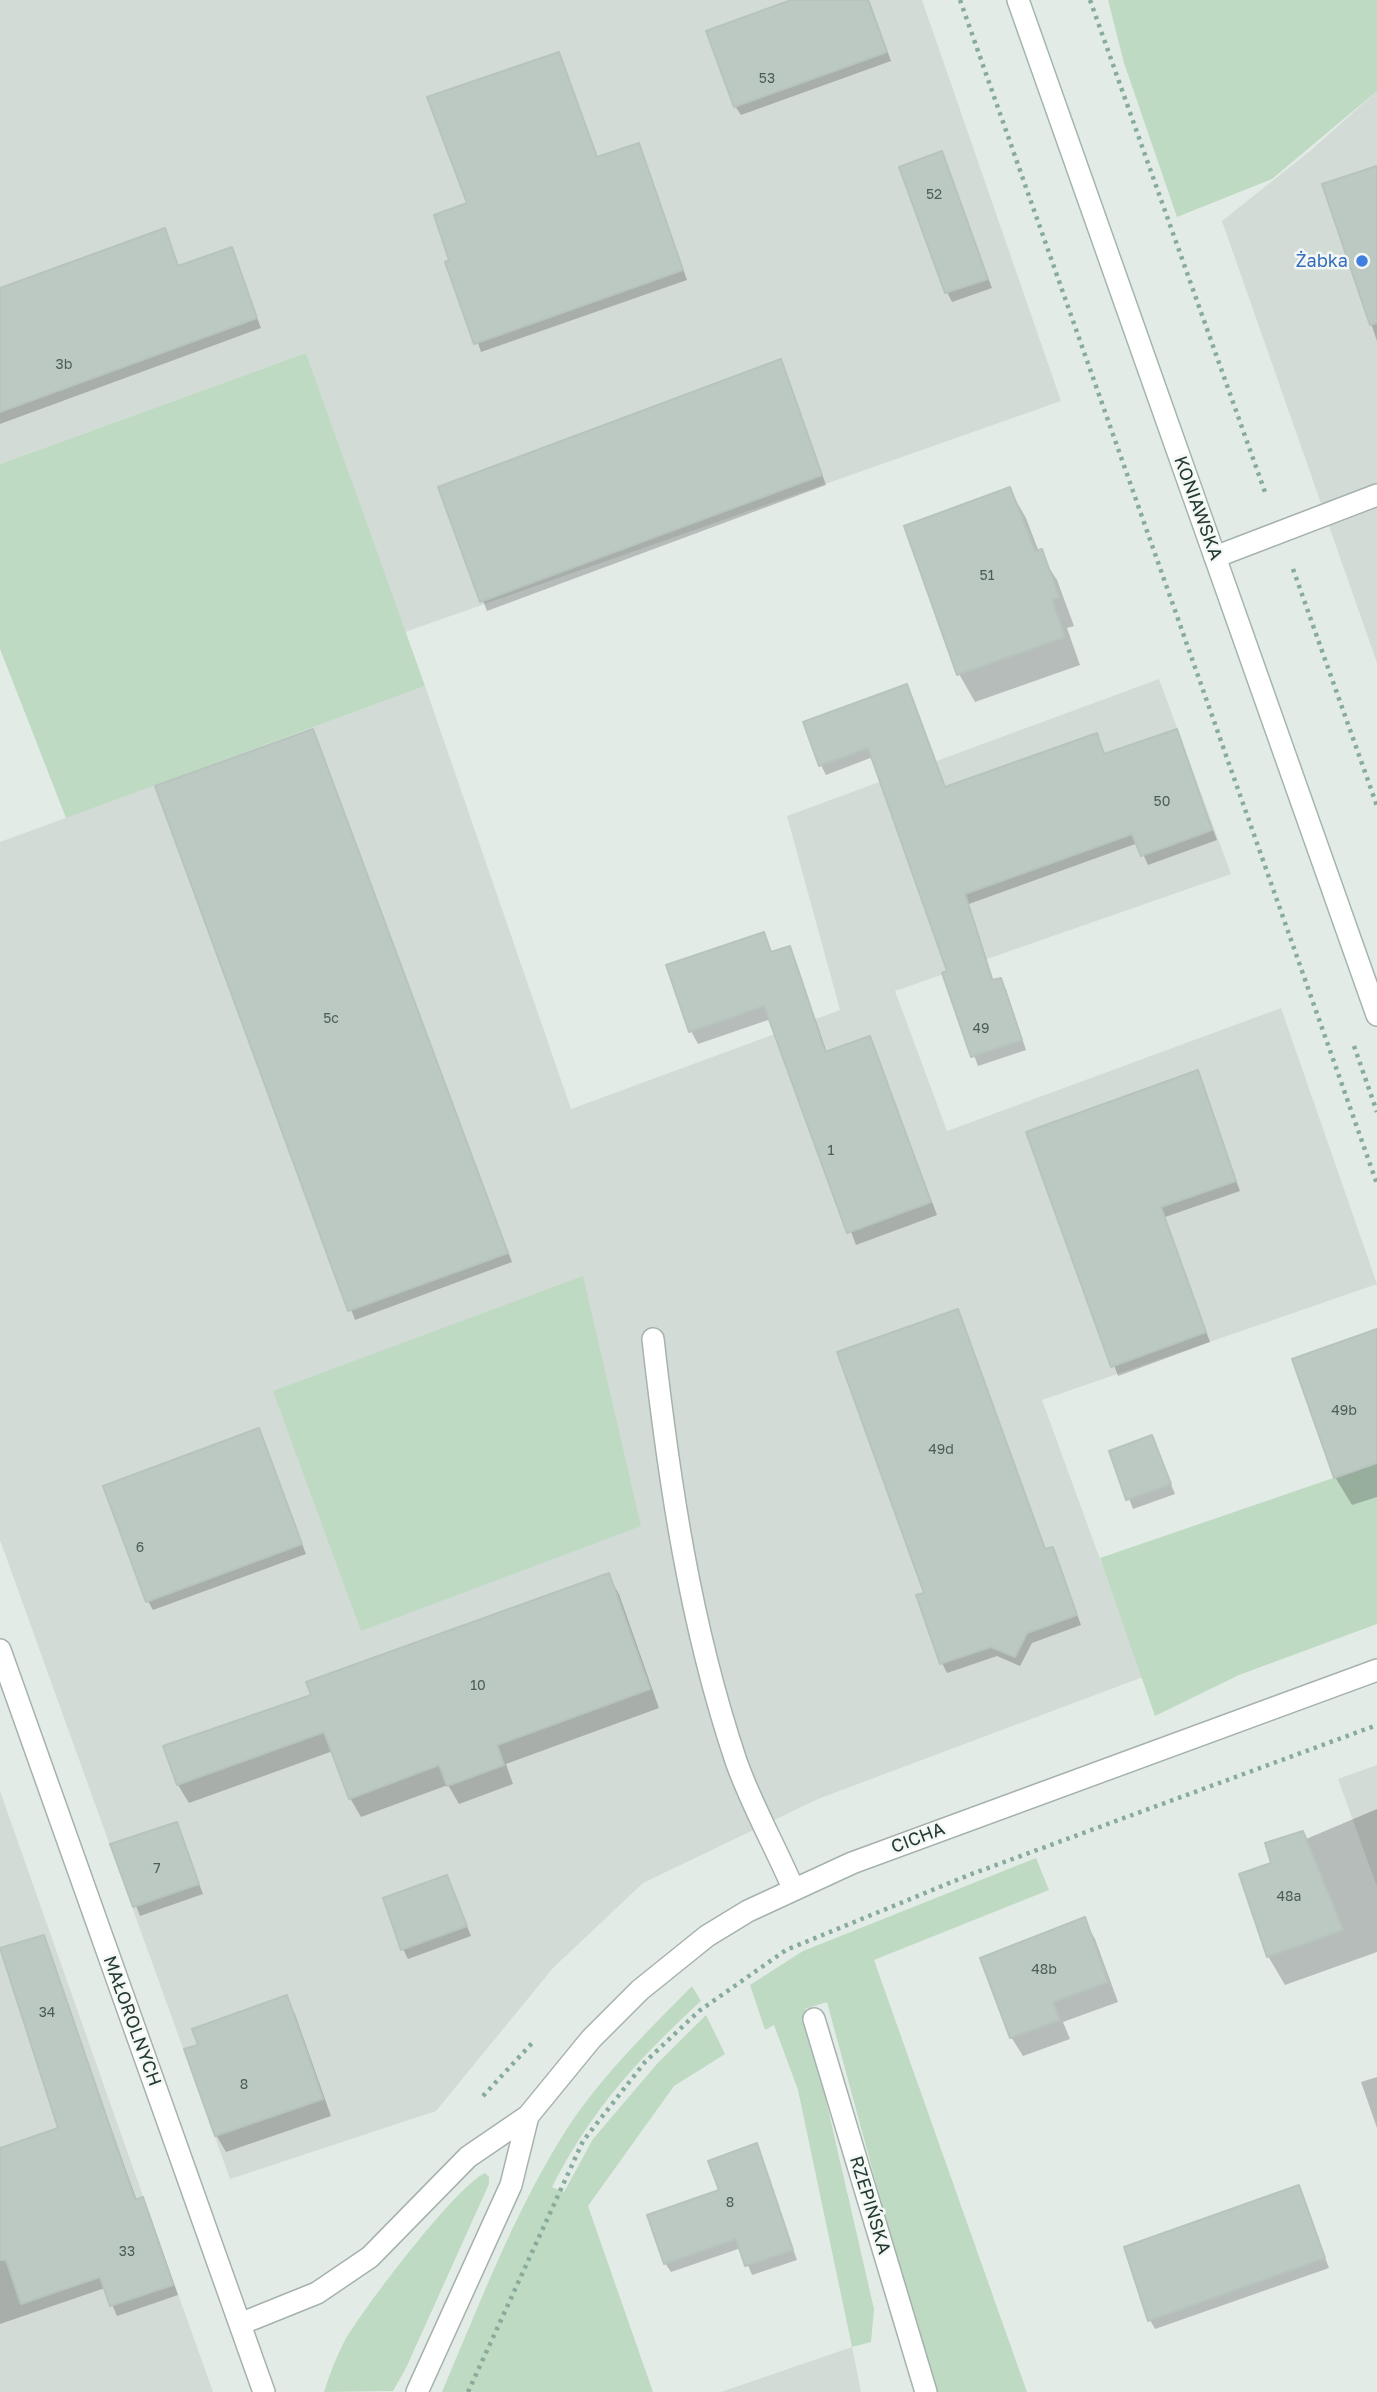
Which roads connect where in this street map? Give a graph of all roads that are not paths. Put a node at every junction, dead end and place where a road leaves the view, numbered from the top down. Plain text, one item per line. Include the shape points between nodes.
1 (1017, 0) edge
2 (1377, 495) edge
3 (1215, 557) junction
4 (1377, 1015) edge
5 (653, 1339) dead end
6 (0, 1650) edge
7 (1377, 1670) edge
8 (793, 1888) junction
9 (814, 2019) dead end
10 (528, 2116) junction
11 (240, 2324) junction
12 (264, 2392) edge
13 (417, 2392) edge
14 (926, 2392) edge

1 - 3 street, KONIAWSKA
2 - 3 street
3 - 4 street, KONIAWSKA
5 - 8 street via 668,1466 695,1611 737,1763
6 - 11 street, MAŁOROLNYCH
7 - 8 street, CICHA
8 - 10 street, CICHA via 707,1936 640,1990
9 - 14 street, RZEPIŃSKA
10 - 11 street via 468,2157 379,2248 344,2276 289,2306
10 - 13 street via 511,2185
11 - 12 street, MAŁOROLNYCH

